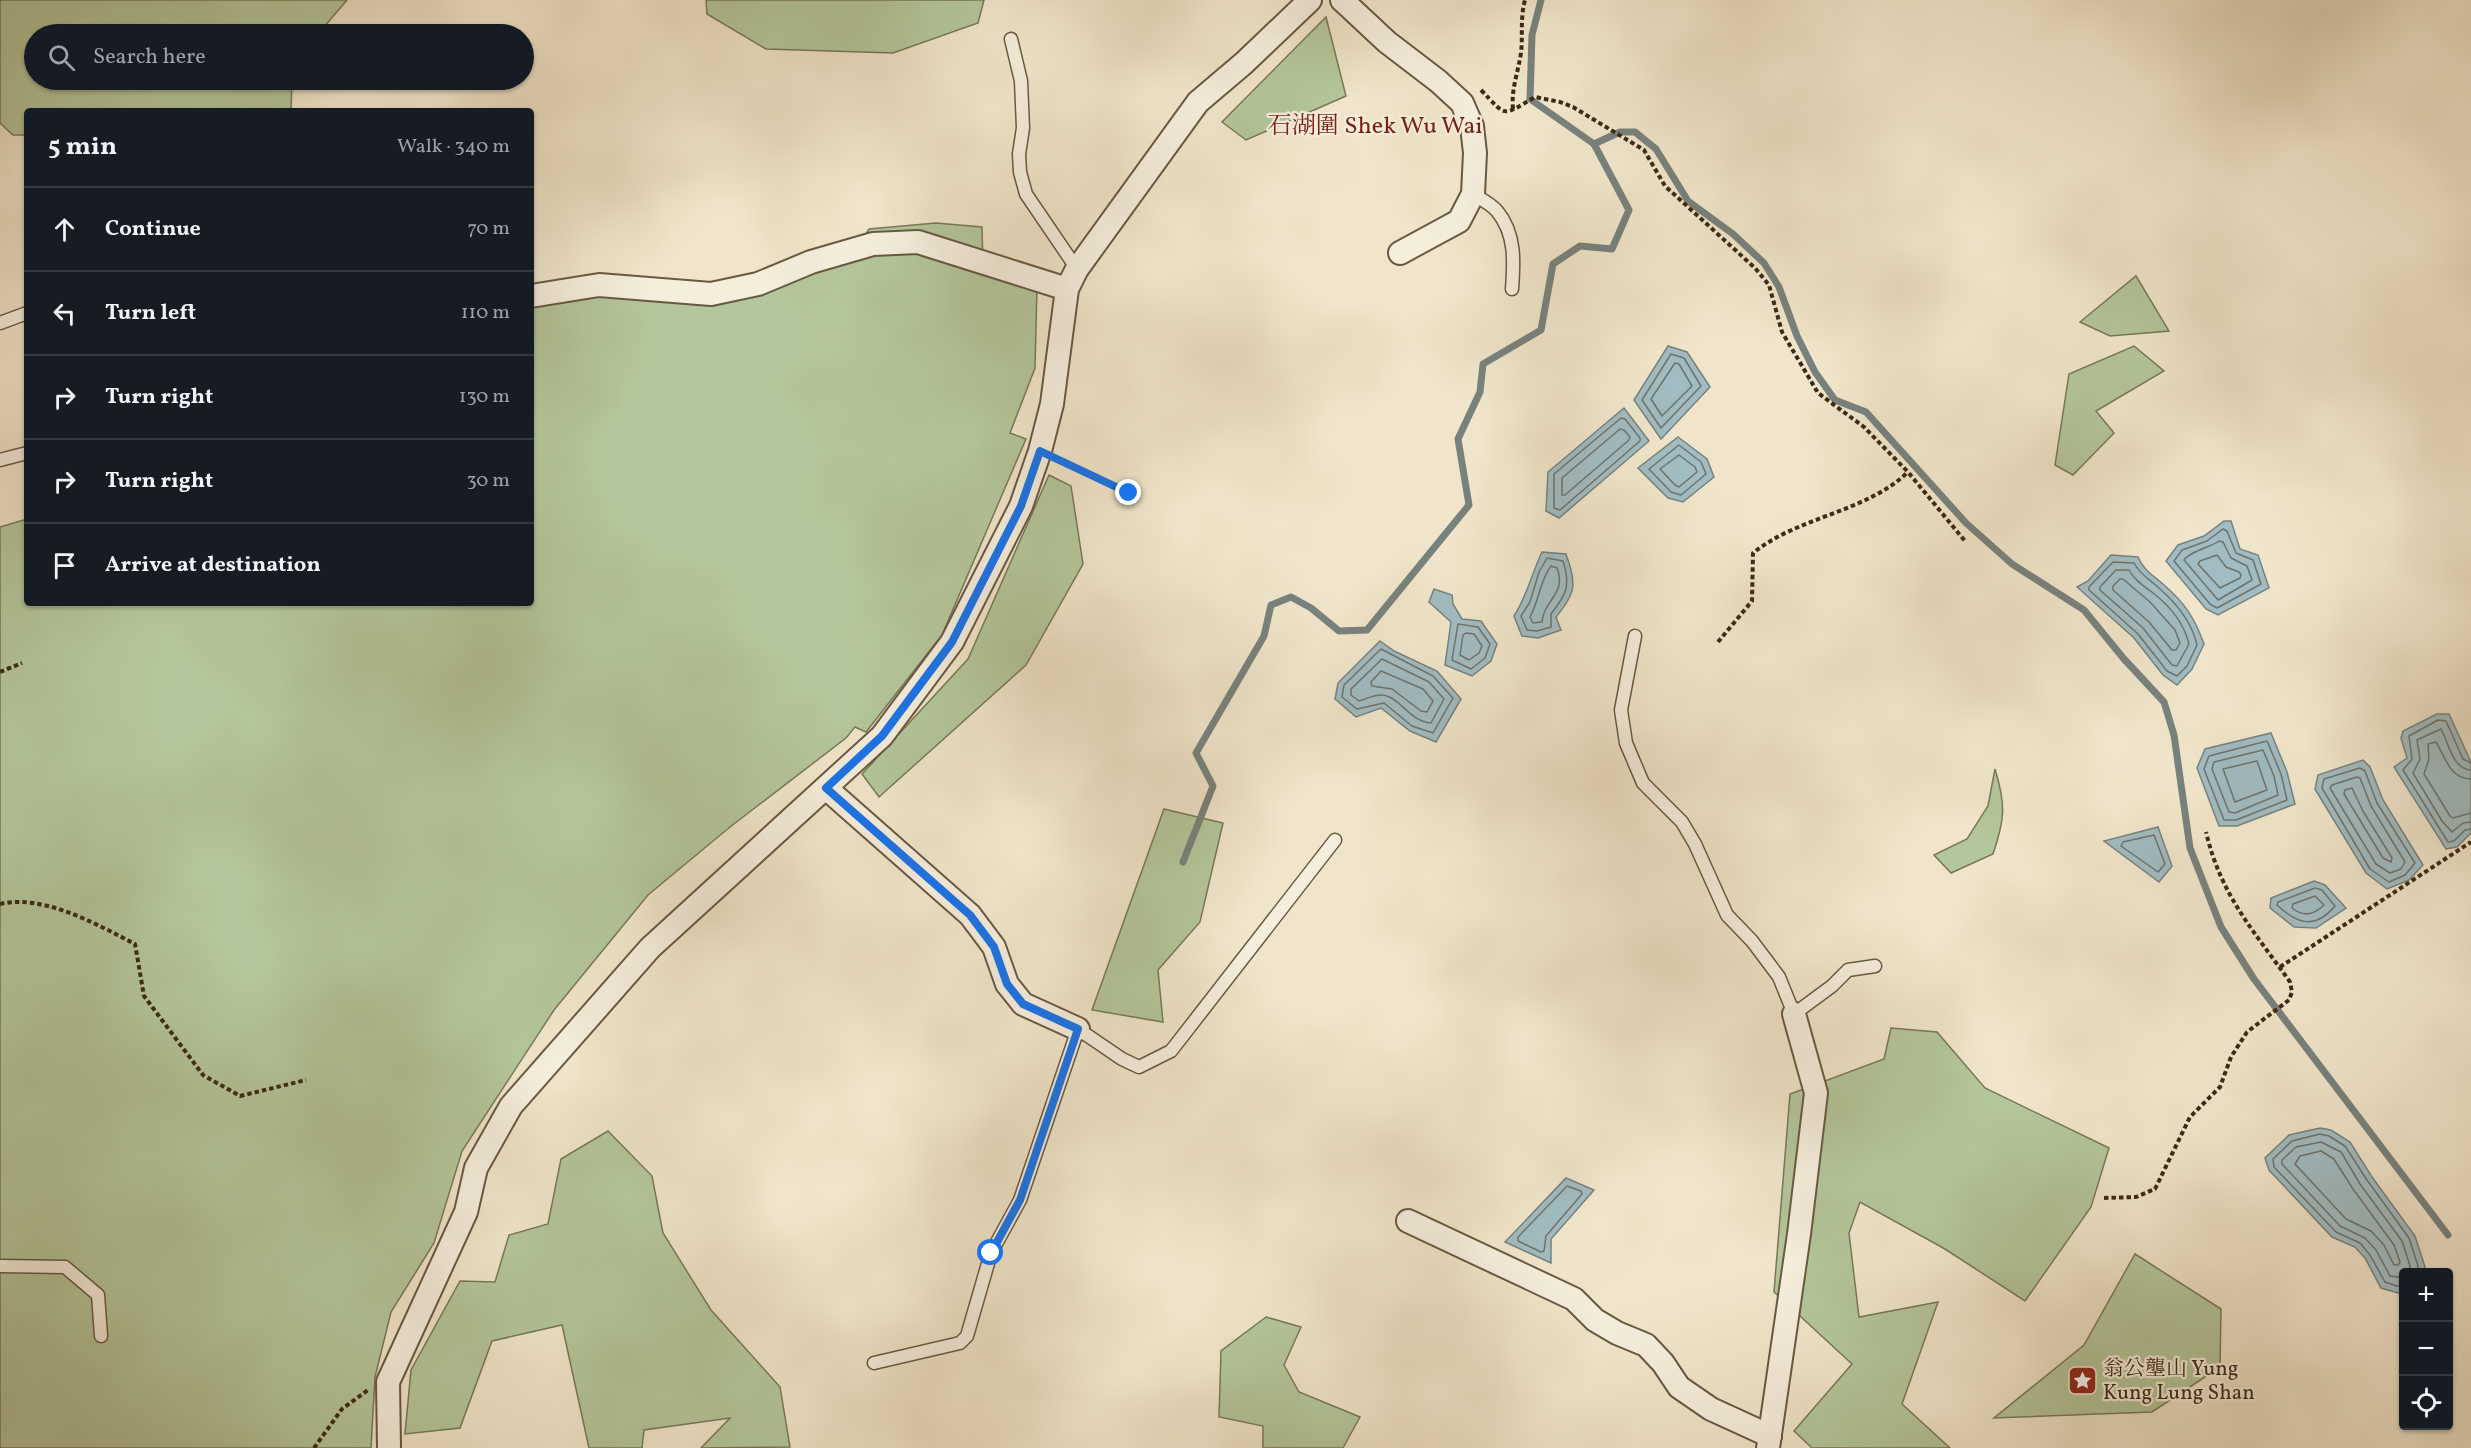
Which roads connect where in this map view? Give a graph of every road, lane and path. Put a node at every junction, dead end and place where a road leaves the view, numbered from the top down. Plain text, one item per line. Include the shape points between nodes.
1 (1310, 0) edge
2 (1342, 0) edge
3 (1525, 0) edge
4 (1011, 39) dead end
5 (1473, 194) junction
6 (1400, 253) dead end
7 (1077, 269) junction
8 (1067, 289) junction
9 (1512, 289) dead end
10 (534, 296) edge
11 (24, 314) edge
12 (0, 323) edge
13 (1040, 451) junction
14 (24, 454) edge
15 (0, 460) edge
16 (1908, 472) junction
17 (1129, 493) dead end
18 (1965, 541) dead end
19 (1635, 636) dead end
20 (1718, 642) dead end
21 (22, 663) dead end
22 (0, 672) edge
23 (826, 788) junction
24 (2206, 832) dead end
25 (1335, 840) dead end
26 (2471, 842) edge
27 (0, 904) edge
28 (1875, 966) dead end
29 (2280, 967) junction
30 (1794, 1014) junction
31 (1078, 1029) junction
32 (306, 1080) dead end
33 (2104, 1198) dead end
34 (1408, 1221) dead end
35 (0, 1266) edge
36 (101, 1336) dead end
37 (874, 1363) dead end
38 (388, 1382) junction
39 (1769, 1442) edge
40 (314, 1448) edge
41 (389, 1448) edge

1 - 7 street via 1198,102
2 - 5 street via 1462,103 1472,126
3 - 16 path via 1513,109 1535,97 1560,102 1644,150 1665,186 1769,285 1782,332 1818,393 1864,427
4 - 7 lane via 1021,81 1023,128 1019,154 1026,194
5 - 6 street via 1459,221
5 - 9 lane via 1496,210 1505,224 1513,247
7 - 8 street
8 - 10 street via 918,242 873,244 811,262 758,284 711,294 599,285
8 - 13 street via 1052,404
11 - 12 lane
13 - 17 path
13 - 23 street via 1021,506 952,642 882,736
14 - 15 lane
16 - 18 path
16 - 20 path via 1864,500 1768,541 1753,553 1752,601
19 - 30 lane via 1621,710 1626,743 1642,783 1682,822 1727,915 1779,977
21 - 22 path
23 - 31 street via 970,915 994,947 1007,984 1023,1004
23 - 38 street via 650,948 511,1106 476,1168 466,1212
24 - 29 path via 2219,876 2236,909
25 - 31 lane via 1171,1051 1139,1067
26 - 29 path
27 - 32 path via 14,901 72,912 135,944 144,996 202,1075 240,1096
28 - 30 lane via 1848,969
29 - 33 path via 2290,982 2289,1000 2247,1032 2231,1057 2220,1087 2190,1117 2155,1189 2136,1197
30 - 39 street via 1816,1093
31 - 37 lane via 1020,1200 991,1253 967,1336 960,1343
34 - 39 street via 1574,1299 1595,1320 1646,1345 1679,1387
35 - 36 lane via 65,1267 98,1295
38 - 40 path via 361,1393 342,1409
38 - 41 street

